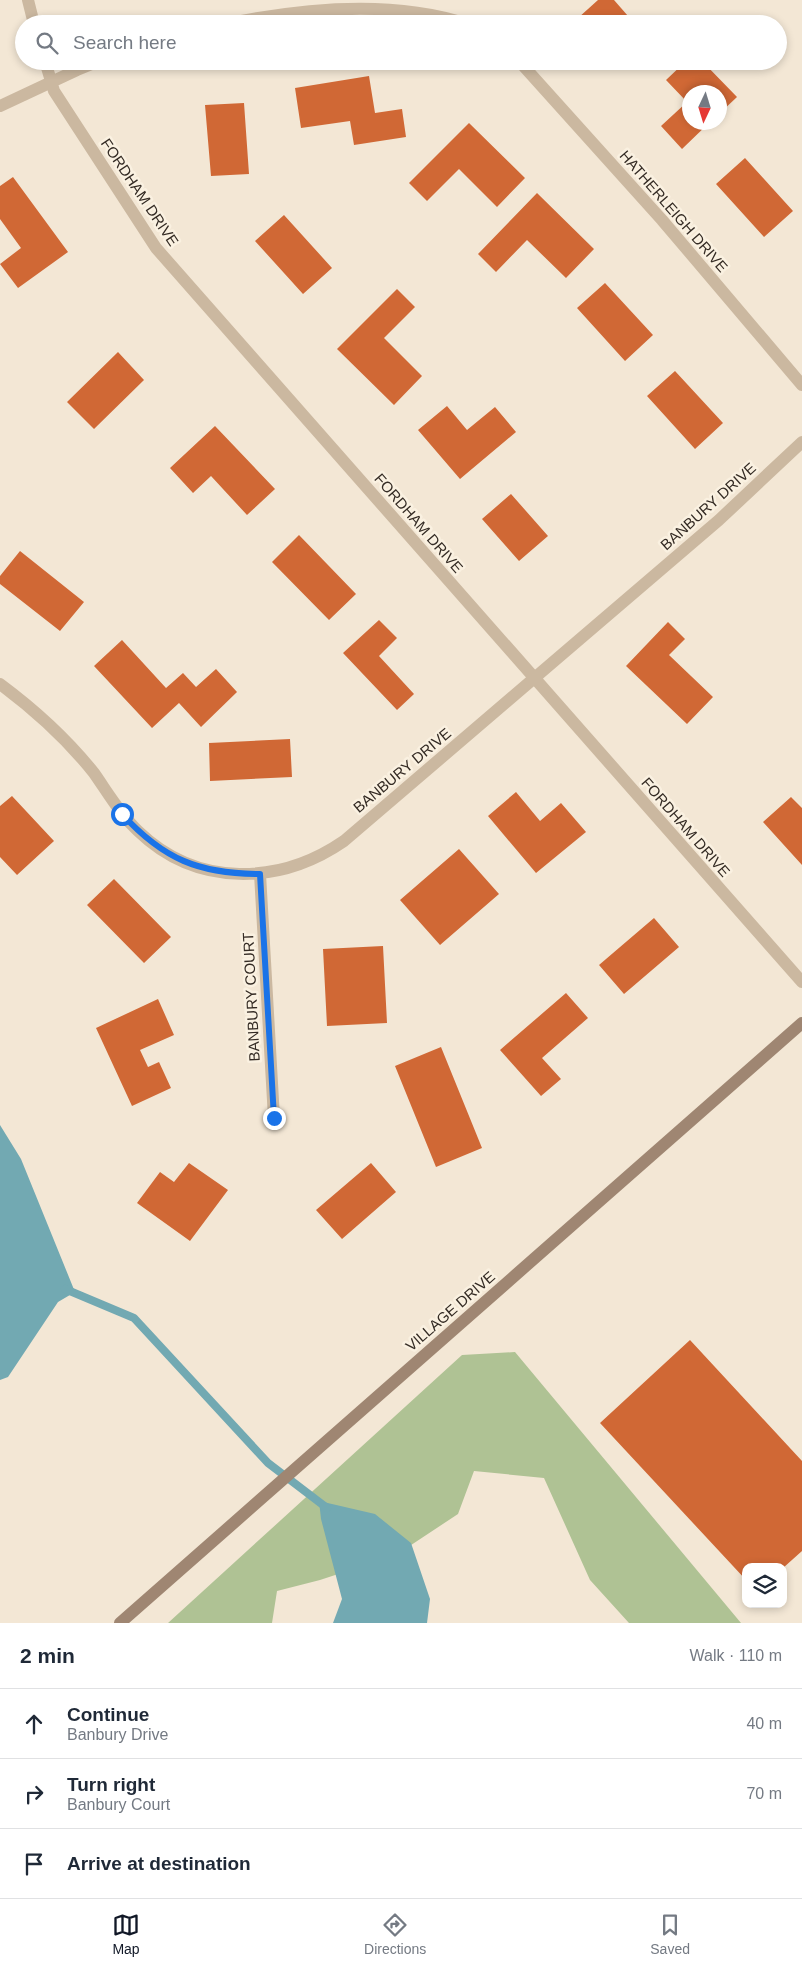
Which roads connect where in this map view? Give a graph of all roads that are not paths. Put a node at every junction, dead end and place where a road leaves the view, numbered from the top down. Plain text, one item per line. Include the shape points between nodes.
1 (28, 0) edge
2 (32, 15) edge
3 (267, 15) edge
4 (446, 15) edge
5 (47, 70) edge
6 (78, 70) edge
7 (527, 70) edge
8 (50, 82) junction
9 (0, 106) edge
10 (802, 384) edge
11 (802, 442) edge
12 (535, 679) junction
13 (0, 684) edge
14 (260, 874) junction
15 (802, 982) edge
16 (802, 1023) edge
17 (274, 1118) dead end
18 (120, 1623) edge

1 - 2 street
3 - 4 street via 370,1 432,9
5 - 8 street, FORDHAM DRIVE
6 - 8 street
7 - 10 street, HATHERLEIGH DRIVE via 662,220
8 - 9 street
8 - 12 street, FORDHAM DRIVE via 156,248
11 - 12 street, BANBURY DRIVE via 719,520
12 - 14 street, BANBURY DRIVE via 326,854 284,870
12 - 15 street, FORDHAM DRIVE
13 - 14 street, BANBURY DRIVE via 60,735 122,814 159,849 184,862 211,870
14 - 17 street, BANBURY COURT
16 - 18 main road, VILLAGE DRIVE

